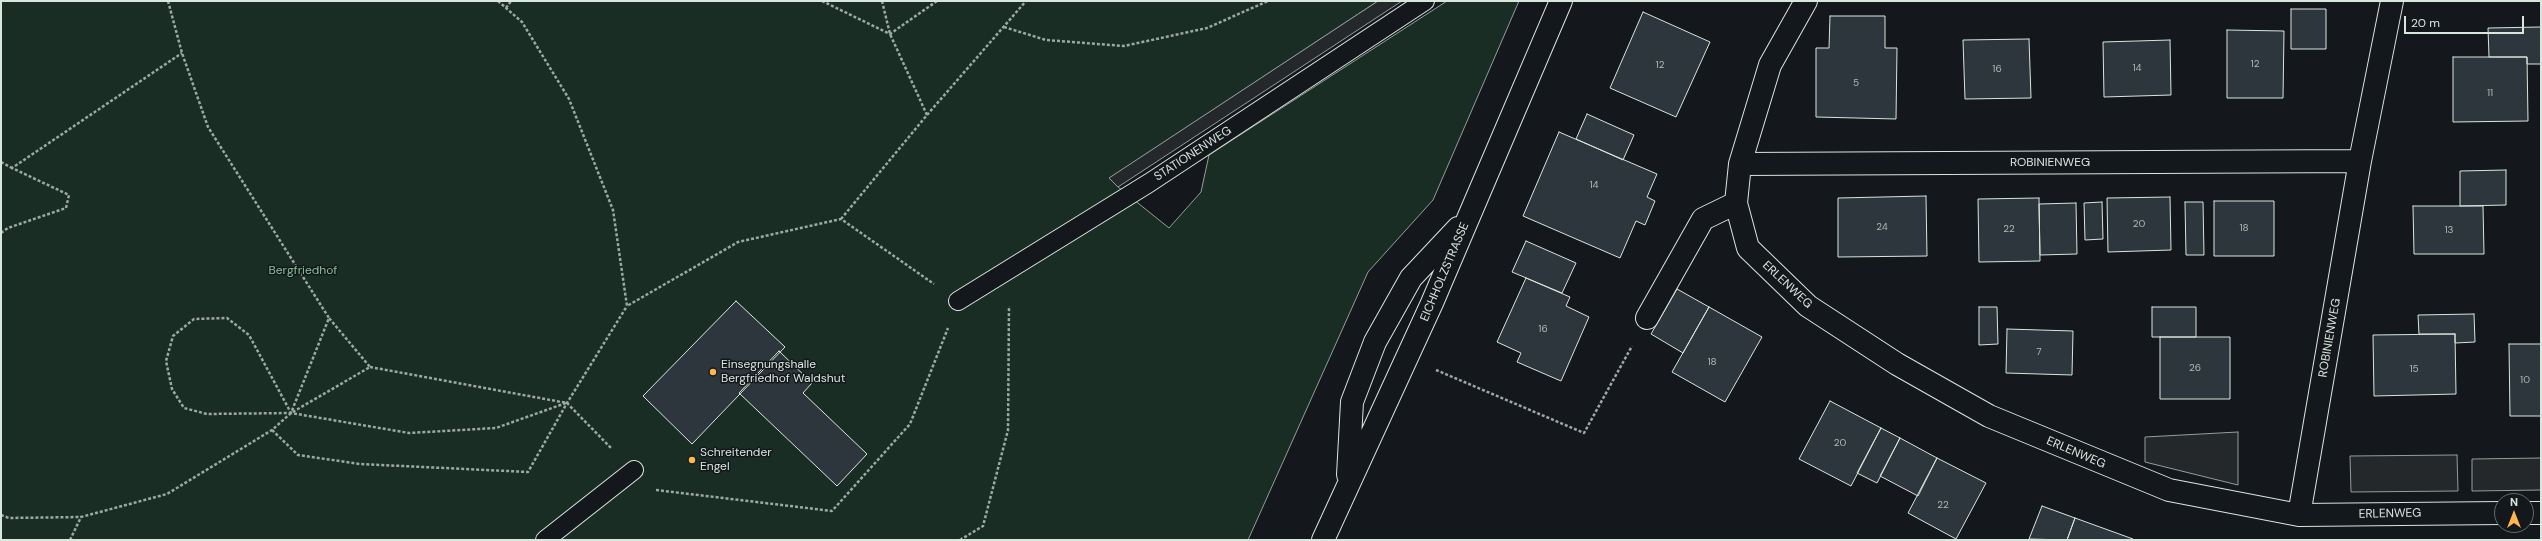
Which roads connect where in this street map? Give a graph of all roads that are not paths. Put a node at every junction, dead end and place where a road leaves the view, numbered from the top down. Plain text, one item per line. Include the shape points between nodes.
1 (1425, 1) edge
2 (1561, 1) edge
3 (1806, 1) edge
4 (2392, 1) edge
5 (2360, 161) junction
6 (1740, 164) junction
7 (1736, 203) junction
8 (1468, 218) junction
9 (958, 301) road end
10 (1647, 318) road end
11 (634, 470) road end
12 (1348, 486) junction
13 (2494, 513) edge
14 (2299, 516) junction
15 (545, 540) edge
16 (1323, 540) edge

1 - 9 lane, STATIONENWEG via 1149,183
2 - 8 street, EICHHOLZSTRASSE
3 - 6 street, ERLENWEG via 1770,66
4 - 5 street, ROBINIENWEG
5 - 6 street, ROBINIENWEG
5 - 14 street, ROBINIENWEG
6 - 7 street, ERLENWEG
7 - 10 street via 1703,219
7 - 14 street, ERLENWEG via 1748,248 1808,306 1897,364 1990,416 2169,490
8 - 12 street, EICHHOLZSTRASSE via 1408,357
8 - 12 street via 1411,278 1375,342 1352,402
11 - 15 lane
12 - 16 street, EICHHOLZSTRASSE
13 - 14 street, ERLENWEG

